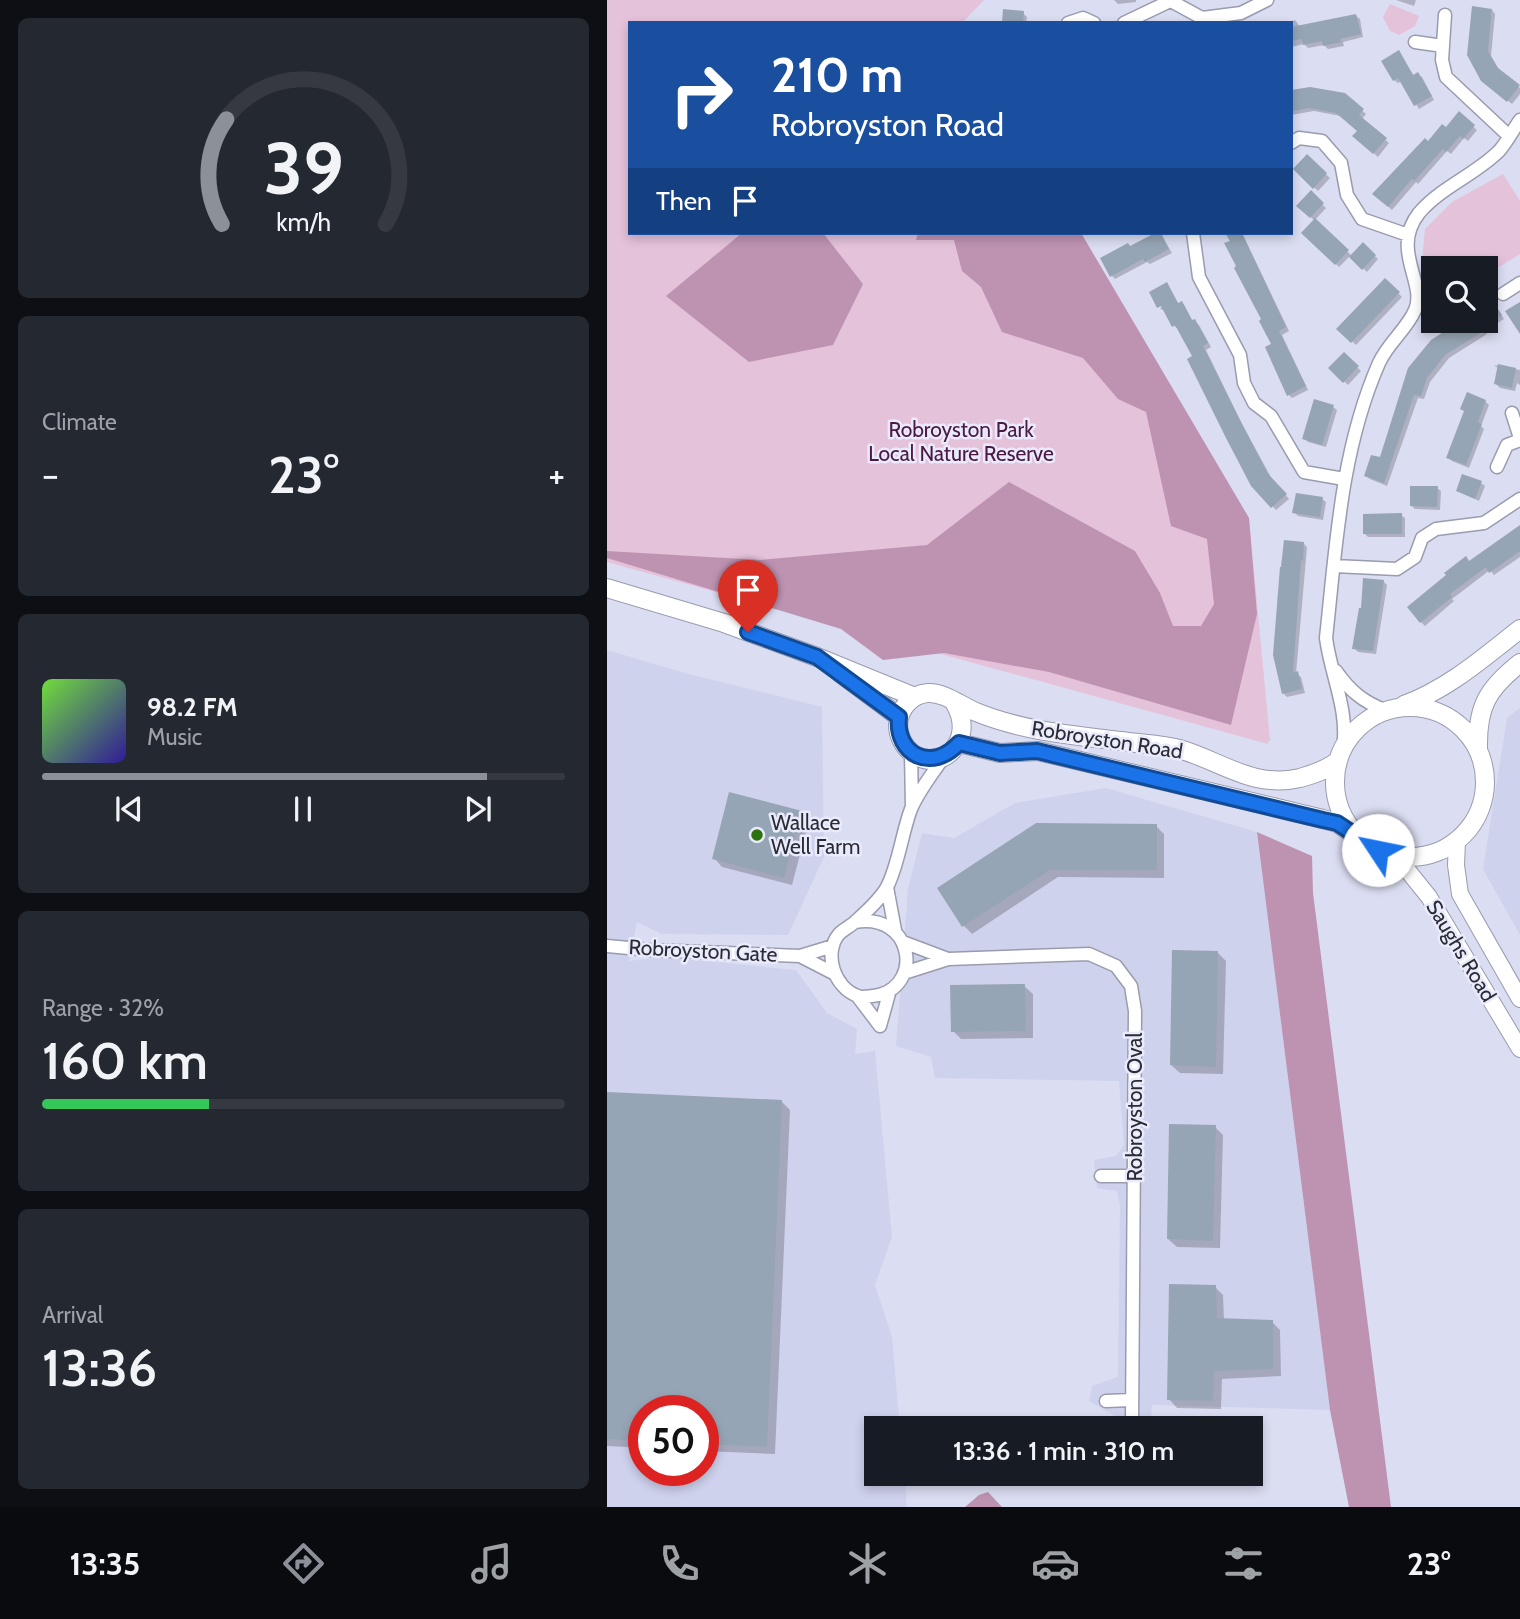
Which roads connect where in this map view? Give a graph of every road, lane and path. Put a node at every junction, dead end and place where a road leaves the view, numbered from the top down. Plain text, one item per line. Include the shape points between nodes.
1 (1169, 0) edge
2 (1267, 0) edge
3 (1445, 15) dead end
4 (1128, 21) edge
5 (1415, 42) dead end
6 (1443, 46) junction
7 (1520, 120) edge
8 (1509, 136) junction
9 (1293, 142) edge
10 (1193, 235) edge
11 (1408, 235) junction
12 (1520, 284) edge
13 (1503, 294) dead end
14 (1512, 413) dead end
15 (1520, 439) edge
16 (1497, 467) dead end
17 (1344, 479) junction
18 (1520, 499) edge
19 (1334, 566) junction
20 (607, 588) edge
21 (1520, 629) edge
22 (817, 657) junction
23 (1329, 662) junction
24 (1520, 663) edge
25 (915, 697) junction
26 (955, 704) junction
27 (1392, 709) junction
28 (899, 717) junction
29 (952, 749) junction
30 (1478, 749) junction
31 (911, 752) junction
32 (1340, 755) junction
33 (912, 807) junction
34 (1358, 837) junction
35 (1457, 842) junction
36 (1396, 856) junction
37 (887, 887) junction
38 (855, 922) junction
39 (895, 930) junction
40 (903, 942) junction
41 (607, 946) edge
42 (833, 946) junction
43 (800, 956) junction
44 (948, 959) junction
45 (904, 973) junction
46 (835, 974) junction
47 (890, 990) junction
48 (858, 997) junction
49 (1520, 999) edge
50 (1520, 1049) edge
51 (1101, 1176) dead end
52 (1135, 1176) junction
53 (1132, 1400) junction
54 (1106, 1401) dead end
55 (1132, 1416) edge

1 - 2 street via 1202,18 1241,13
1 - 4 street
3 - 6 street
5 - 6 street
6 - 8 street via 1446,78
7 - 8 street
8 - 11 street via 1499,151 1419,214
9 - 11 street via 1299,138 1322,141 1341,163 1347,195 1362,219
10 - 17 street via 1199,277 1240,355 1244,383 1255,403 1271,416 1304,472
11 - 17 street via 1416,309 1380,360
12 - 13 street
14 - 15 street
15 - 16 street via 1507,445
17 - 19 street
18 - 19 street via 1484,523 1437,529 1422,538 1415,557 1397,569
19 - 23 street via 1326,638
20 - 22 main road, Robroyston Road
21 - 27 main road via 1453,681
22 - 25 main road, Robroyston Road
22 - 28 main road, Robroyston Road
23 - 27 street via 1359,698
23 - 32 street via 1346,731
24 - 30 main road via 1488,694 1478,727
25 - 26 main road, Robroyston Road via 939,694
25 - 28 main road
26 - 29 main road via 963,724
26 - 32 main road, Robroyston Road via 997,721 1040,730 1178,749 1257,780 1276,782 1327,770
27 - 30 main road via 1432,710 1462,727
27 - 32 main road via 1365,722
28 - 31 main road via 901,740
29 - 31 main road, Robroyston Road via 935,758
29 - 33 street
29 - 34 main road, Robroyston Road via 1037,751 1337,823
30 - 35 main road via 1486,782 1481,808
31 - 33 street
32 - 34 main road via 1335,786 1339,807
33 - 37 street
34 - 36 main road
35 - 36 main road via 1435,854
35 - 49 street, Saughs Road via 1460,894
36 - 50 street, Saughs Road via 1429,897
37 - 38 street
37 - 39 street
38 - 39 street via 877,921
38 - 42 street via 839,934
39 - 40 street
40 - 44 street
40 - 45 street via 907,957
41 - 43 street, Robroyston Gate
42 - 43 street
42 - 46 street
43 - 46 street
44 - 45 street
44 - 52 street, Robroyston Oval via 1089,954 1116,966 1131,986 1135,1012
45 - 47 street
46 - 48 street
47 - 48 street
47 - 48 street via 880,1026
51 - 52 street
52 - 53 street, Robroyston Oval
53 - 54 street
53 - 55 street, Robroyston Oval

